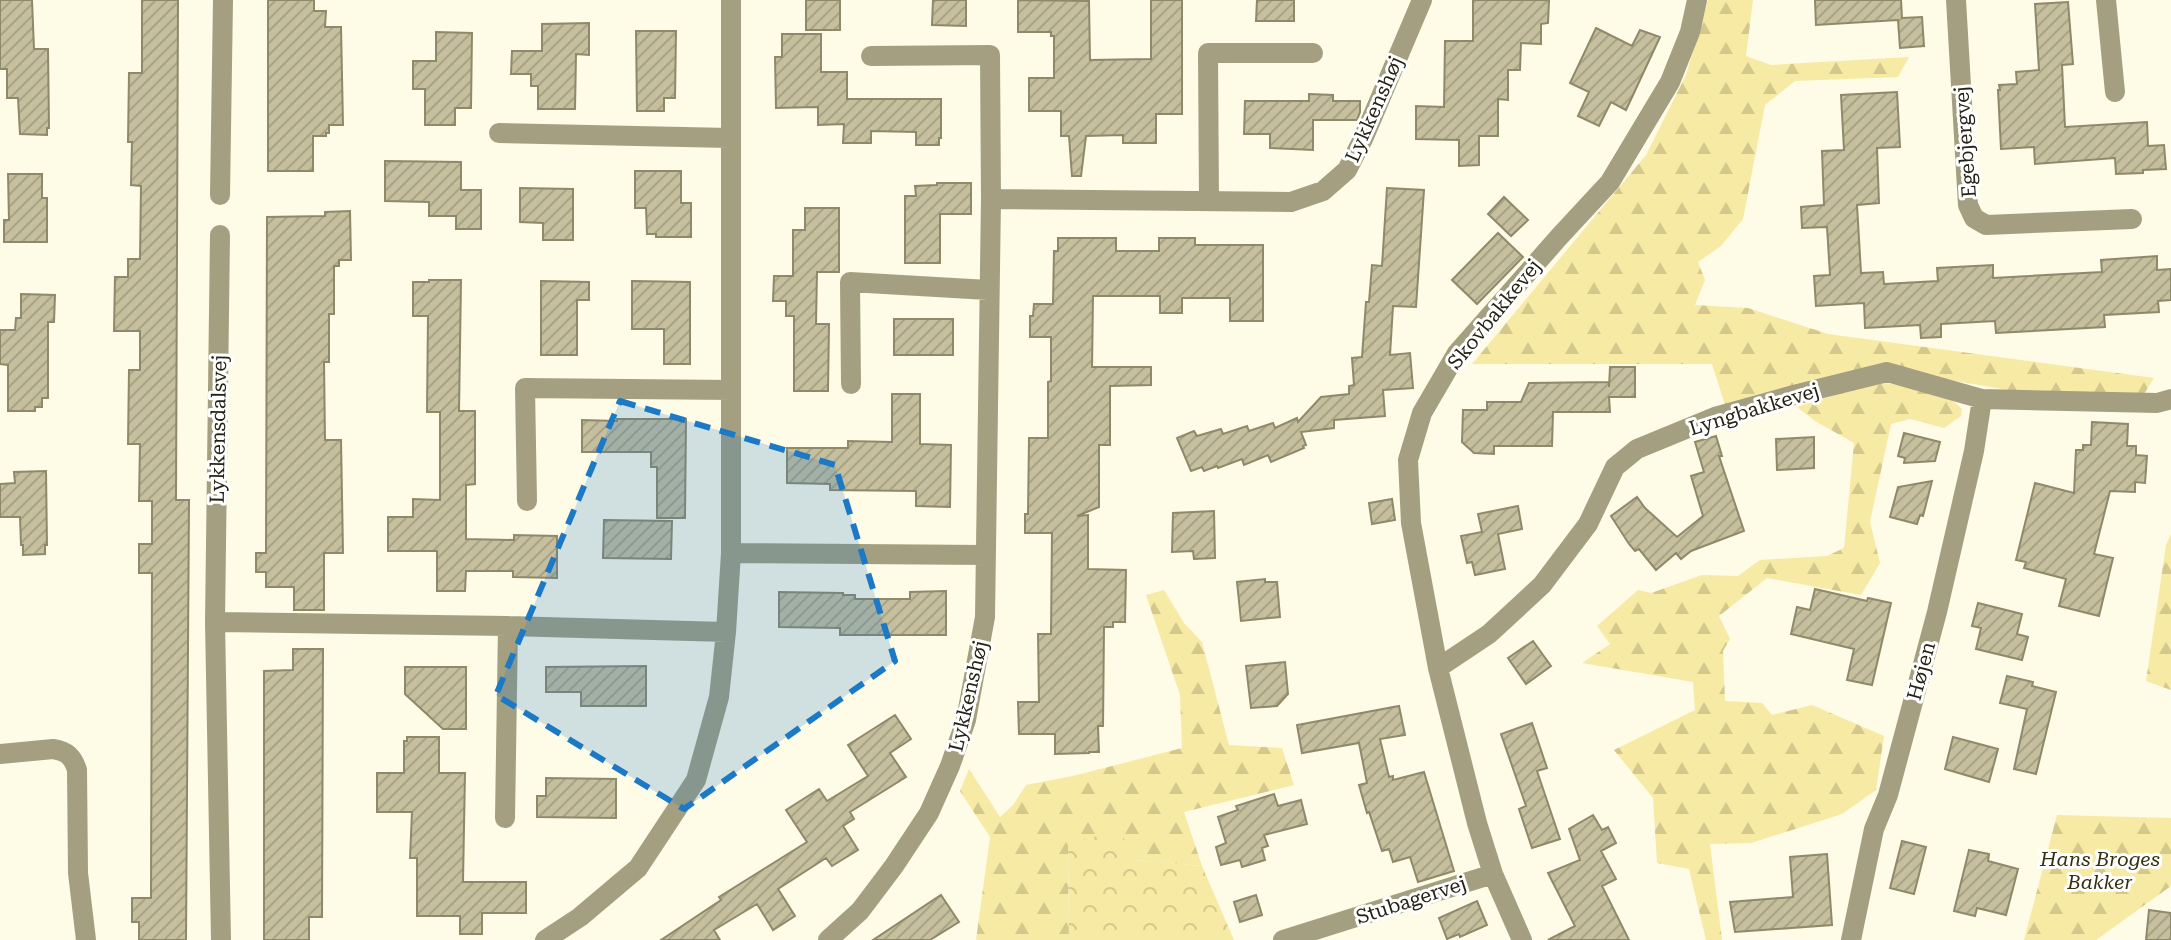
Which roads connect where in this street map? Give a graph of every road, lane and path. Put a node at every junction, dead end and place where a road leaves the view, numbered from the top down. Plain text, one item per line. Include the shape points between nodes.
1 (223, 0) edge
2 (731, 0) edge
3 (1422, 0) edge
4 (1697, 0) edge
5 (1956, 0) edge
6 (2106, 0) edge
7 (1313, 53) dead end
8 (871, 56) dead end
9 (2115, 92) dead end
10 (499, 133) dead end
11 (730, 138) junction
12 (220, 195) dead end
13 (991, 199) junction
14 (1209, 201) junction
15 (2132, 219) dead end
16 (220, 235) dead end
17 (988, 290) junction
18 (851, 384) dead end
19 (731, 390) junction
20 (1982, 399) junction
21 (2171, 399) edge
22 (527, 501) dead end
23 (731, 553) junction
24 (986, 555) junction
25 (215, 622) junction
26 (508, 626) junction
27 (726, 632) junction
28 (1438, 668) junction
29 (0, 754) edge
30 (505, 818) dead end
31 (1493, 874) junction
32 (86, 940) edge
33 (221, 940) edge
34 (545, 940) edge
35 (828, 940) edge
36 (1283, 940) edge
37 (1522, 940) edge
38 (1851, 940) edge

1 - 12 street
2 - 11 street
3 - 14 street, Lykkenshøj via 1347,170 1323,191 1291,202
4 - 28 street, Skovbakkevej via 1670,82 1610,182 1457,353 1422,413 1408,460 1411,523
5 - 15 street, Egebjergvej via 1968,205 1974,218 1986,225
6 - 9 street
7 - 14 street via 1208,53
8 - 13 street, Lykkenshøj via 990,55
10 - 11 street
11 - 19 street
13 - 14 street, Lykkenshøj
13 - 17 street, Lykkenshøj
16 - 25 street, Lykkensdalsvej
17 - 18 street via 850,282
17 - 24 street, Lykkenshøj
19 - 22 street via 525,388
19 - 23 street
20 - 21 street, Lyngbakkevej
20 - 28 street, Lyngbakkevej via 1887,372 1715,417 1637,449 1615,467 1588,524 1542,585 1489,634
20 - 38 street, Højen via 1937,612 1874,829
23 - 24 street
23 - 27 street
24 - 35 street, Lykkenshøj via 985,617 976,675 950,766 929,813 894,866 860,911
25 - 26 street
25 - 33 street, Lykkensdalsvej
26 - 27 street
26 - 30 street
27 - 34 street via 719,697 696,780 638,868
28 - 31 street, Skovbakkevej
29 - 32 street via 53,749 74,761
31 - 36 street, Stubagervej
31 - 37 street, Skovbakkevej

